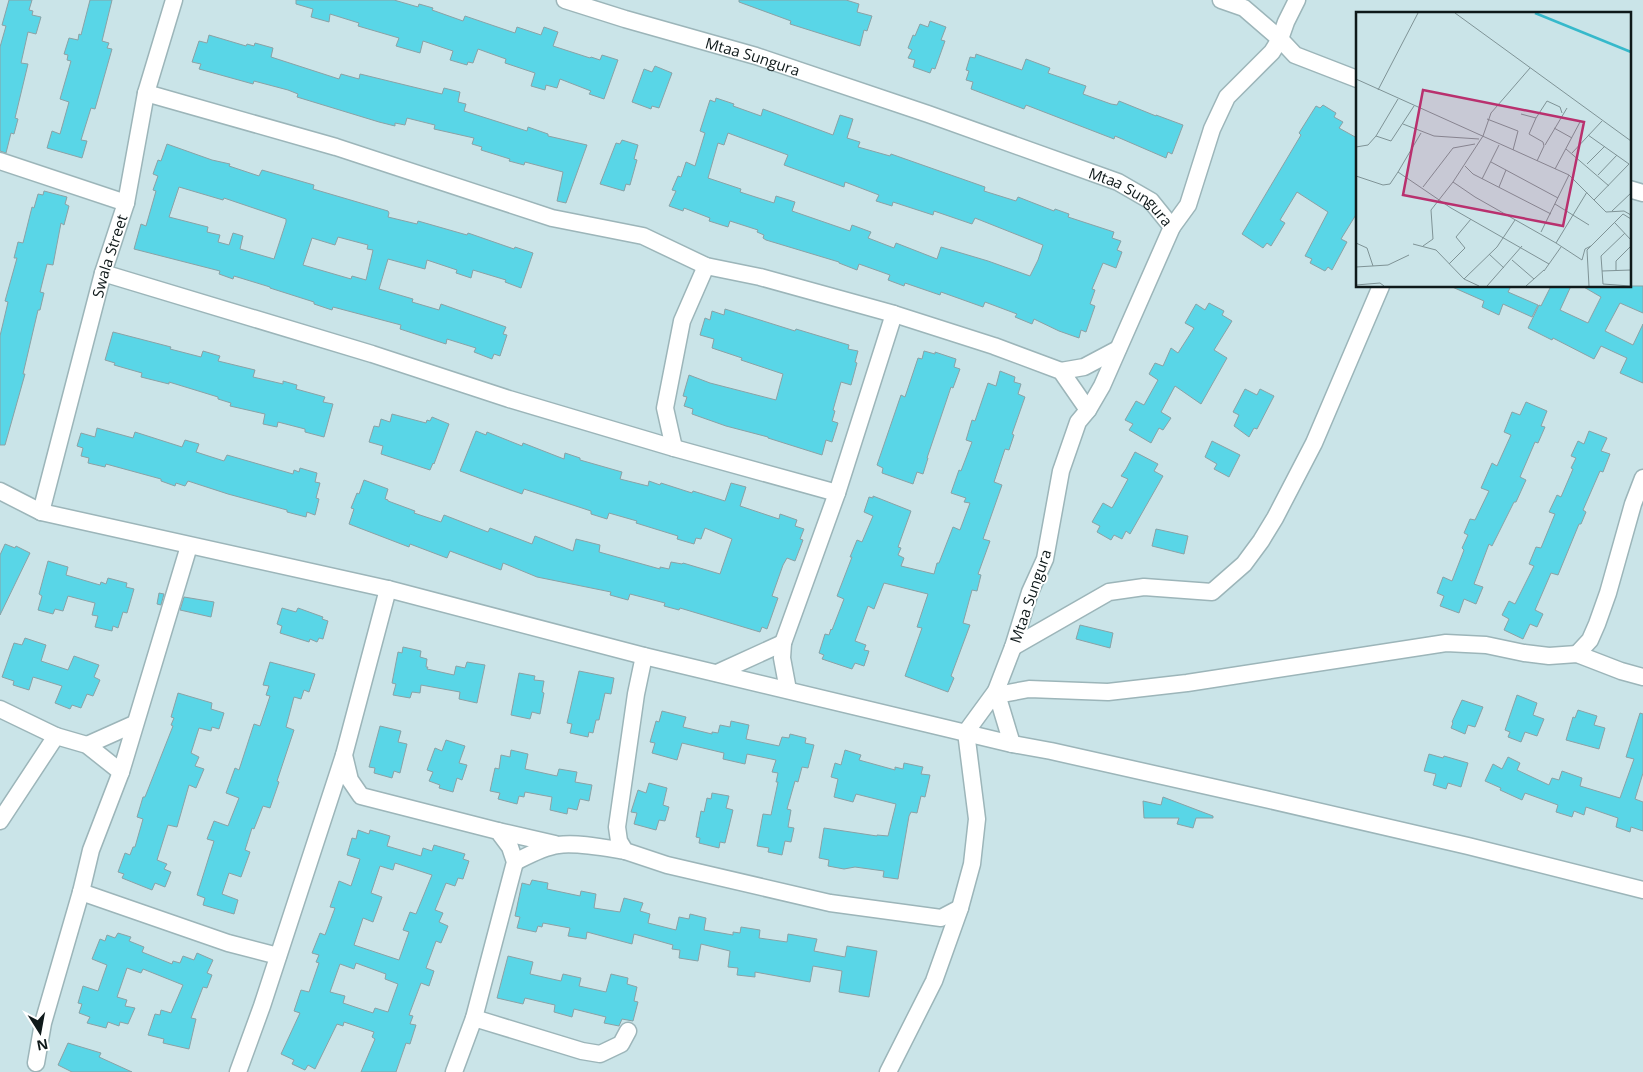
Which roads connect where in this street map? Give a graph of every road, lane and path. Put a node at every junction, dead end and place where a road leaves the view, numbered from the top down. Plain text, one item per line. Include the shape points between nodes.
1 (174, 0) edge
2 (565, 0) edge
3 (1221, 0) edge
4 (1297, 0) edge
5 (1280, 39) junction
6 (1356, 79) edge
7 (146, 93) junction
8 (0, 161) edge
9 (1630, 189) edge
10 (1643, 193) edge
11 (126, 204) junction
12 (1172, 228) junction
13 (706, 266) junction
14 (103, 273) junction
15 (1380, 288) edge
16 (894, 314) junction
17 (1118, 349) junction
18 (1061, 371) junction
19 (1088, 410) junction
20 (674, 448) junction
21 (1643, 478) edge
22 (0, 491) edge
23 (837, 493) junction
24 (41, 512) junction
25 (188, 546) junction
26 (388, 589) junction
27 (1590, 640) junction
28 (783, 643) junction
29 (1013, 647) junction
30 (1577, 654) junction
31 (644, 656) junction
32 (1597, 661) junction
33 (716, 673) junction
34 (1643, 677) edge
35 (788, 690) junction
36 (996, 693) junction
37 (0, 709) edge
38 (134, 724) junction
39 (966, 732) junction
40 (56, 736) junction
41 (1012, 744) junction
42 (87, 745) junction
43 (344, 755) junction
44 (121, 772) junction
45 (0, 821) edge
46 (617, 827) junction
47 (498, 832) junction
48 (559, 845) junction
49 (594, 847) junction
50 (625, 851) junction
51 (515, 862) junction
52 (1643, 890) edge
53 (81, 892) junction
54 (960, 908) junction
55 (278, 956) junction
56 (474, 1018) junction
57 (628, 1031) dead end
58 (36, 1063) dead end
59 (238, 1072) edge
60 (454, 1072) edge
61 (888, 1072) edge

1 - 7 street, Swala Street
2 - 12 street, Mtaa Sungura via 766,59 1118,182 1151,201
3 - 5 street via 1244,8
4 - 5 street
5 - 6 street via 1295,55
5 - 12 street via 1272,52 1228,97 1212,129 1188,205
7 - 11 street, Swala Street
7 - 13 street via 336,147 552,218 643,236
8 - 11 street
9 - 10 street
11 - 14 street, Swala Street
12 - 17 street, Mtaa Sungura
13 - 16 street via 760,276
13 - 20 street via 682,321 668,389 665,408
14 - 20 street
14 - 24 street, Swala Street
15 - 29 street via 1314,443 1275,518 1244,564 1212,592 1144,587 1109,592
16 - 18 street
16 - 23 street
17 - 18 street via 1084,367
17 - 19 street, Mtaa Sungura
18 - 19 street
19 - 29 street, Mtaa Sungura via 1078,422 1061,470 1045,559 1030,592
20 - 23 street
21 - 27 street
22 - 24 street
23 - 28 street
24 - 25 street
25 - 26 street
25 - 38 street
26 - 31 street
26 - 43 street
27 - 30 street
27 - 32 street
28 - 33 street
28 - 35 street via 782,658
29 - 36 street, Mtaa Sungura
30 - 32 street
30 - 36 street via 1549,656 1486,645 1446,643 1108,692 1029,689
31 - 33 street
31 - 46 street
32 - 34 street
33 - 35 street
35 - 39 street
36 - 39 street, Mtaa Sungura
36 - 41 street
37 - 40 street
38 - 42 street
38 - 44 street
39 - 41 street
39 - 54 street via 977,819 972,864
40 - 42 street
40 - 45 street
41 - 52 street via 1265,799
42 - 44 street
43 - 47 street via 350,780 361,796
43 - 55 street
44 - 53 street via 91,850
46 - 49 street
46 - 50 street via 619,841
47 - 48 street
47 - 51 street via 510,847
48 - 49 street
48 - 51 street via 539,850
49 - 50 street
50 - 54 street via 830,903 941,918
51 - 56 street
53 - 55 street via 228,943
53 - 58 street via 43,1023
54 - 61 street via 934,981
55 - 59 street
56 - 57 street via 600,1054 622,1044
56 - 60 street

